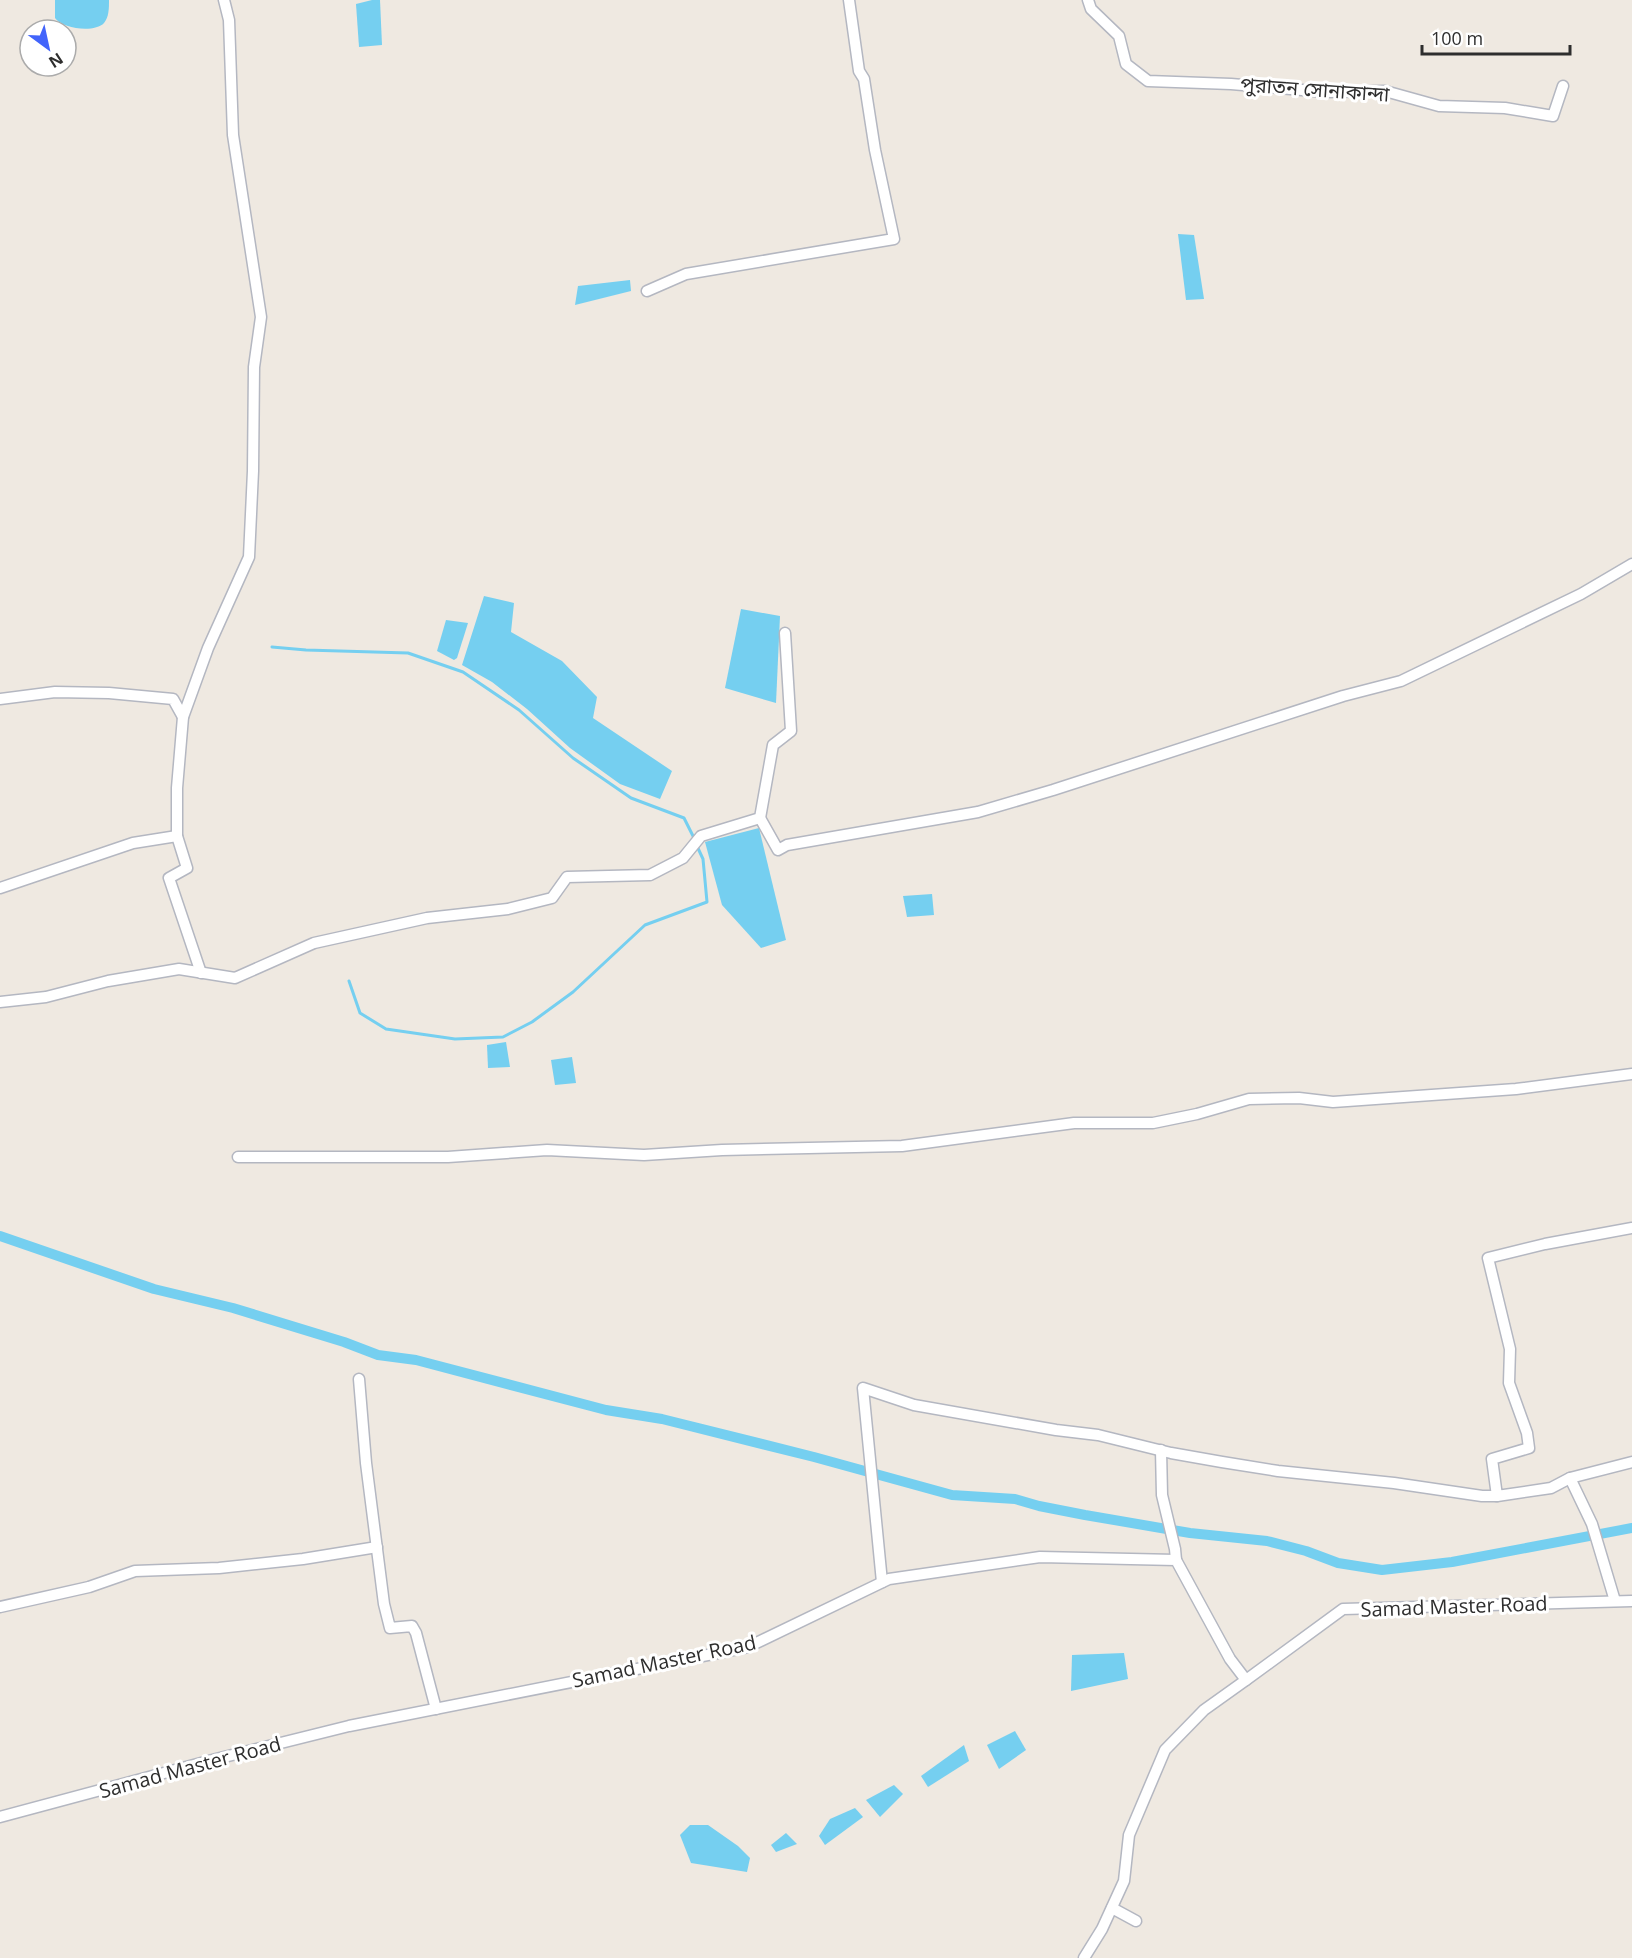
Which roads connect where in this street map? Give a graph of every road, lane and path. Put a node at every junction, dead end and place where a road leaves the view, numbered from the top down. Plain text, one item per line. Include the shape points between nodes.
1 (224, 0) edge
2 (849, 0) edge
3 (1088, 0) edge
4 (1563, 86) dead end
5 (648, 291) dead end
6 (1632, 564) edge
7 (785, 633) dead end
8 (0, 699) edge
9 (183, 717) junction
10 (760, 818) junction
11 (177, 836) junction
12 (0, 888) edge
13 (201, 973) junction
14 (0, 1002) edge
15 (1632, 1074) edge
16 (238, 1157) dead end
17 (1632, 1228) edge
18 (358, 1379) dead end
19 (1161, 1450) junction
20 (1632, 1462) edge
21 (1570, 1478) junction
22 (1497, 1496) junction
23 (377, 1547) junction
24 (1176, 1555) junction
25 (882, 1582) junction
26 (1632, 1601) edge
27 (1615, 1602) junction
28 (0, 1606) edge
29 (1246, 1680) junction
30 (436, 1709) junction
31 (0, 1817) edge
32 (1112, 1908) junction
33 (1136, 1921) dead end
34 (1084, 1958) edge

1 - 9 street via 229,20 233,135 261,317 254,367 249,557 208,648
2 - 5 street via 859,71 864,79 894,239 686,274
3 - 4 street, পুরাতন সোনাকান্দা via 1090,9 1119,36 1126,64 1148,81 1325,92 1385,91 1439,106 1505,108 1553,116
6 - 10 street via 1581,594 1401,681 978,812 787,845 778,850
7 - 10 street via 791,730 773,745
8 - 9 street via 55,692 173,699
9 - 11 street
10 - 13 street via 701,836 683,858 650,875 567,877 552,898 508,909 427,918 314,944 235,978
11 - 12 street via 133,843
11 - 13 street via 187,868 169,878
13 - 14 street via 179,969 46,997
15 - 16 street via 1516,1089 1333,1102 1249,1099 1153,1123 1074,1123 902,1146 644,1155 547,1150 448,1157
17 - 22 street via 1488,1258 1510,1349 1509,1383 1529,1448 1492,1459
18 - 23 street
19 - 22 street via 1278,1471
19 - 24 street via 1162,1495
19 - 25 street via 1098,1435 914,1405 863,1388
20 - 21 street
21 - 22 street via 1551,1488
21 - 27 street via 1592,1524
23 - 28 street via 219,1568 135,1571 89,1587
23 - 30 street via 390,1628 412,1626 416,1633
24 - 25 street, Samad Master Road via 1040,1557
24 - 29 street via 1230,1659
25 - 30 street, Samad Master Road via 748,1647
26 - 27 street, Samad Master Road
27 - 29 street, Samad Master Road via 1343,1609
29 - 32 street, Samad Master Road via 1204,1710 1165,1750 1129,1835 1124,1881
30 - 31 street, Samad Master Road via 349,1726
32 - 33 street
32 - 34 street, Samad Master Road

